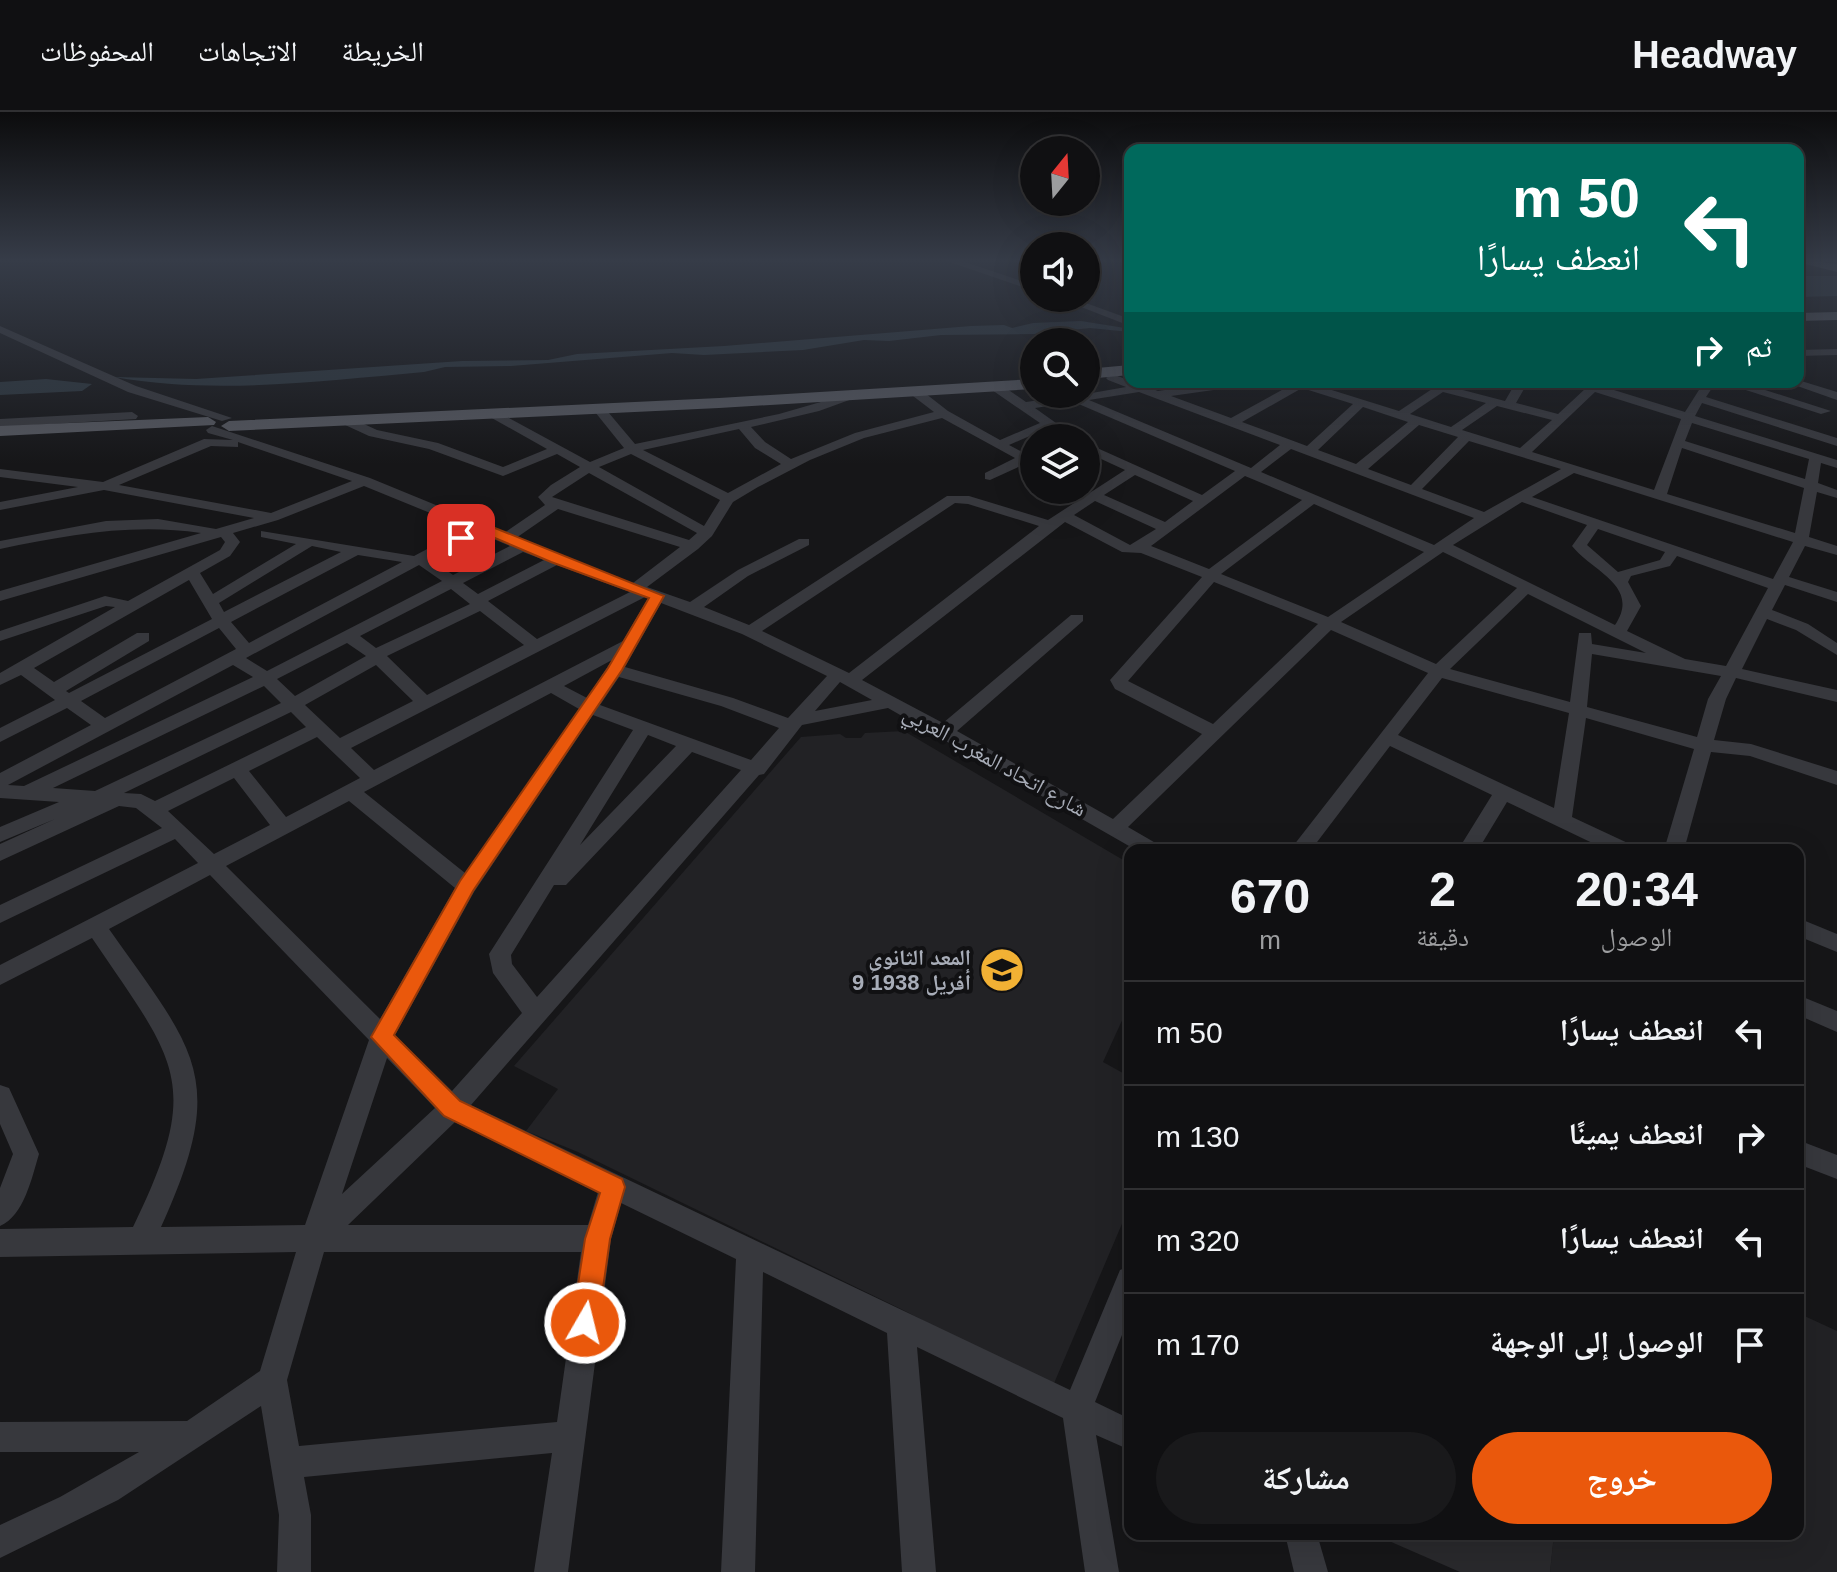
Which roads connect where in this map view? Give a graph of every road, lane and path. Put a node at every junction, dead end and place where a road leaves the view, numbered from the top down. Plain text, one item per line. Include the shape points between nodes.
1 (0, 329) edge
2 (1837, 352) edge
3 (1804, 353) edge
4 (1124, 371) edge
5 (1100, 373) edge
6 (1100, 379) edge
7 (1124, 380) edge
8 (1020, 382) edge
9 (1020, 383) edge
10 (1124, 384) edge
11 (1804, 386) edge
12 (996, 387) junction
13 (1144, 388) edge
14 (1202, 388) edge
15 (1289, 388) edge
16 (1314, 388) edge
17 (1441, 388) edge
18 (1461, 388) edge
19 (1519, 388) edge
20 (1593, 388) edge
21 (1605, 388) edge
22 (1706, 388) edge
23 (1747, 388) edge
24 (1100, 390) edge
25 (917, 393) junction
26 (1156, 395) junction
27 (848, 396) junction
28 (1698, 398) junction
29 (1837, 398) edge
30 (1362, 402) junction
31 (1495, 402) junction
32 (169, 403) junction
33 (1020, 403) edge
34 (1509, 405) junction
35 (1027, 408) edge
36 (1096, 408) edge
37 (599, 409) junction
38 (1825, 411) junction
39 (494, 414) junction
40 (944, 414) junction
41 (1401, 415) junction
42 (1689, 417) junction
43 (1560, 418) junction
44 (134, 420) junction
45 (1418, 420) junction
46 (347, 421) junction
47 (1233, 422) junction
48 (0, 423) edge
49 (312, 423) junction
50 (219, 424) junction
51 (1048, 424) edge
52 (742, 425) junction
53 (0, 431) edge
54 (1804, 431) junction
55 (1460, 433) junction
56 (1020, 436) edge
57 (0, 437) edge
58 (1837, 442) edge
59 (1678, 443) junction
60 (1290, 444) junction
61 (999, 445) junction
62 (275, 446) junction
63 (632, 449) junction
64 (556, 450) junction
65 (1310, 451) junction
66 (1523, 453) junction
67 (1100, 454) edge
68 (1020, 456) edge
69 (1816, 457) junction
70 (790, 464) junction
71 (1020, 464) edge
72 (1837, 464) edge
73 (587, 468) junction
74 (1359, 469) junction
75 (1572, 469) junction
76 (1133, 470) junction
77 (0, 473) edge
78 (1247, 473) junction
79 (990, 476) dead end
80 (365, 481) junction
81 (1809, 485) junction
82 (104, 486) junction
83 (1100, 487) edge
84 (1414, 489) junction
85 (1837, 494) edge
86 (1100, 495) edge
87 (1659, 496) junction
88 (1520, 497) junction
89 (728, 499) junction
90 (1312, 499) junction
91 (1204, 501) junction
92 (556, 504) junction
93 (1076, 504) edge
94 (0, 506) edge
95 (620, 507) junction
96 (666, 512) junction
97 (273, 517) junction
98 (1485, 517) junction
99 (1056, 520) junction
100 (1595, 523) junction
101 (163, 524) junction
102 (480, 527) junction
103 (1166, 528) junction
104 (640, 529) junction
105 (222, 532) junction
106 (707, 533) junction
107 (266, 534) dead end
108 (507, 538) junction
109 (1801, 540) junction
110 (309, 542) junction
111 (804, 542) dead end
112 (0, 545) edge
113 (524, 545) junction
114 (693, 546) junction
115 (167, 547) junction
116 (1142, 548) junction
117 (1437, 548) junction
118 (358, 549) junction
119 (1674, 550) junction
120 (1837, 551) edge
121 (420, 560) junction
122 (556, 560) junction
123 (192, 572) junction
124 (1213, 575) junction
125 (453, 581) junction
126 (1621, 582) junction
127 (1779, 582) junction
128 (1526, 588) junction
129 (646, 592) junction
130 (0, 596) edge
131 (1837, 597) edge
132 (210, 602) junction
133 (480, 602) junction
134 (692, 608) junction
135 (78, 609) junction
136 (126, 610) junction
137 (1764, 612) junction
138 (1077, 618) dead end
139 (1586, 619) junction
140 (222, 622) junction
141 (1329, 623) junction
142 (93, 627) junction
143 (749, 632) junction
144 (1618, 633) junction
145 (0, 636) edge
146 (349, 636) junction
147 (143, 637) junction
148 (630, 644) junction
149 (537, 647) junction
150 (1584, 648) junction
151 (1837, 650) edge
152 (154, 654) junction
153 (240, 654) junction
154 (377, 656) junction
155 (1683, 665) junction
156 (22, 668) junction
157 (615, 670) junction
158 (1438, 671) junction
159 (1733, 672) junction
160 (266, 678) junction
161 (843, 678) junction
162 (0, 680) edge
163 (551, 686) junction
164 (61, 695) junction
165 (1837, 696) edge
166 (889, 702) junction
167 (425, 703) junction
168 (293, 704) junction
169 (589, 707) junction
170 (1578, 709) junction
171 (797, 724) junction
172 (104, 726) junction
173 (644, 727) junction
174 (319, 728) junction
175 (945, 731) junction
176 (1215, 733) junction
177 (0, 736) edge
178 (1388, 738) junction
179 (689, 744) junction
180 (1702, 745) junction
181 (338, 747) junction
182 (237, 769) junction
183 (757, 769) junction
184 (1837, 778) edge
185 (373, 780) junction
186 (0, 789) edge
187 (1504, 791) junction
188 (351, 792) junction
189 (26, 793) junction
190 (101, 798) junction
191 (154, 810) junction
192 (1562, 818) junction
193 (284, 828) junction
194 (177, 829) junction
195 (1114, 829) junction
196 (0, 835) edge
197 (1141, 844) edge
198 (1305, 844) edge
199 (1472, 844) edge
200 (1613, 844) edge
201 (1676, 844) edge
202 (0, 853) edge
203 (211, 864) junction
204 (467, 886) junction
205 (531, 908) junction
206 (0, 915) edge
207 (95, 925) junction
208 (1804, 929) edge
209 (1837, 943) edge
210 (0, 976) edge
211 (1804, 1008) edge
212 (537, 1015) junction
213 (1837, 1022) edge
214 (382, 1037) junction
215 (0, 1097) edge
216 (452, 1108) junction
217 (1804, 1154) edge
218 (1837, 1167) edge
219 (613, 1187) junction
220 (0, 1213) edge
221 (314, 1238) junction
222 (597, 1239) junction
223 (141, 1240) junction
224 (0, 1243) edge
225 (750, 1253) junction
226 (1124, 1295) edge
227 (901, 1327) junction
228 (272, 1380) junction
229 (1077, 1410) junction
230 (1124, 1432) edge
231 (194, 1436) junction
232 (570, 1436) junction
233 (0, 1437) edge
234 (285, 1463) junction
235 (1303, 1540) edge
236 (0, 1542) edge
237 (294, 1572) edge
238 (551, 1572) edge
239 (738, 1572) edge
240 (919, 1572) edge
241 (1102, 1572) edge
242 (1311, 1572) edge

1 - 32 street
2 - 3 street
4 - 5 main road
6 - 7 main road
8 - 50 main road
9 - 12 main road
10 - 24 street
11 - 29 street
12 - 25 main road
12 - 33 street
13 - 26 street
14 - 26 street
15 - 47 street
16 - 30 street
17 - 41 street
18 - 31 street
19 - 34 street
20 - 43 street
21 - 42 street
22 - 28 street
23 - 38 street
25 - 27 main road
25 - 40 street
26 - 47 street
27 - 37 main road
27 - 52 street via 817,409
28 - 42 street
28 - 54 street
29 - 38 street
30 - 41 street
30 - 65 street
31 - 34 street
31 - 55 street
32 - 44 main road
32 - 50 street
34 - 43 street
35 - 51 street
36 - 78 street
37 - 39 main road
37 - 63 street
38 - 54 street
39 - 46 main road
39 - 64 street
40 - 61 street
40 - 70 street via 851,438
41 - 45 street
42 - 59 street
42 - 69 street
43 - 66 street
44 - 48 street
44 - 50 main road
44 - 53 main road
45 - 55 street
45 - 74 street
46 - 49 main road
46 - 64 street via 503,472
47 - 60 street
49 - 50 main road
49 - 62 main road
50 - 57 main road
50 - 62 street
52 - 63 street
52 - 70 street via 760,445
54 - 58 street
55 - 66 street
55 - 84 street
56 - 61 street
59 - 81 street
59 - 87 street
60 - 65 street
60 - 78 street
61 - 68 street
62 - 80 street, شارع اتحاد المغرب العربي
62 - 82 street via 209,442
63 - 73 street
63 - 89 street
64 - 73 street
65 - 74 street
66 - 75 street
67 - 76 street
69 - 72 street
69 - 81 street
70 - 89 street
71 - 79 street
73 - 92 street via 546,495
73 - 95 street
74 - 84 street
75 - 87 street
75 - 88 street
76 - 83 street
76 - 91 street
77 - 82 street
78 - 90 street
78 - 91 street
80 - 97 street
80 - 102 street, شارع اتحاد المغرب العربي
81 - 85 street
81 - 109 street
82 - 94 street
82 - 97 street
84 - 98 street
86 - 103 street
87 - 109 street
88 - 98 street
88 - 100 street
89 - 106 street
90 - 117 street
90 - 124 street
91 - 103 street
92 - 95 street
92 - 108 street
93 - 99 street
95 - 96 street
95 - 104 street
96 - 104 street
96 - 106 street
97 - 105 street
98 - 117 street
99 - 116 street via 1127,549
99 - 143 street via 952,499
99 - 161 street
100 - 119 street
100 - 126 street via 1579,546
101 - 105 street
101 - 112 street via 94,526
101 - 115 street
102 - 108 street, شارع اتحاد المغرب العربي
102 - 121 street
103 - 116 street
104 - 114 street
105 - 115 street
105 - 123 street via 233,545
106 - 114 street
107 - 110 street
108 - 113 street, شارع اتحاد المغرب العربي
109 - 120 street
109 - 127 street
110 - 118 street
110 - 132 street
111 - 134 street via 743,573
113 - 122 street, شارع اتحاد المغرب العربي
113 - 125 street
114 - 129 street
115 - 130 street
116 - 124 street
117 - 128 street
117 - 141 street
118 - 121 street
118 - 140 street
119 - 126 street via 1665,563 1625,573
119 - 127 street
121 - 125 street
121 - 153 street
122 - 129 street, شارع اتحاد المغرب العربي
122 - 133 street
123 - 132 street
123 - 136 street
124 - 141 street
124 - 176 street via 1119,682
125 - 133 street
125 - 146 street
126 - 144 street via 1633,597
127 - 131 street
127 - 137 street
128 - 139 street
128 - 158 street
129 - 134 street, شارع اتحاد المغرب العربي
129 - 148 street
129 - 149 street
132 - 140 street
133 - 149 street
133 - 154 street
134 - 143 street, شارع اتحاد المغرب العربي
135 - 136 street via 111,600
135 - 142 street
135 - 145 street
136 - 142 street
136 - 147 street
137 - 151 street via 1802,627
137 - 159 street
138 - 175 street
139 - 144 street
139 - 150 street
140 - 152 street
140 - 153 street
141 - 158 street
141 - 176 street
142 - 156 street
143 - 161 street, شارع اتحاد المغرب العربي
144 - 155 street
146 - 154 street
146 - 160 street
147 - 152 street
147 - 164 street
148 - 157 street
148 - 163 street
149 - 167 street
150 - 155 street
150 - 170 street
152 - 164 street
153 - 160 street
153 - 172 street
154 - 167 street
154 - 168 street
155 - 159 street
156 - 162 street
156 - 164 street
157 - 169 street
157 - 171 street
158 - 170 street
158 - 178 street
159 - 165 street
159 - 180 street via 1717,699
160 - 168 street
160 - 189 street
161 - 166 street, شارع اتحاد المغرب العربي
161 - 171 street
163 - 169 street
163 - 185 street
164 - 172 street
164 - 177 street
166 - 171 street
166 - 175 street, شارع اتحاد المغرب العربي
167 - 181 street
168 - 174 street
168 - 190 street
169 - 173 street
169 - 204 street
170 - 180 street
170 - 192 street
171 - 183 street
172 - 186 street
173 - 179 street
173 - 205 street
174 - 181 street
174 - 182 street
175 - 195 street, شارع اتحاد المغرب العربي
176 - 195 street
178 - 187 street
178 - 198 street
179 - 183 street
179 - 205 street
180 - 184 street via 1751,750
180 - 201 street
181 - 185 street
182 - 191 street
182 - 193 street
183 - 212 street
185 - 188 street
186 - 189 street
187 - 192 street
187 - 199 street
188 - 193 street
188 - 204 street
189 - 190 street
190 - 191 street via 141,801
190 - 196 street
190 - 202 street
191 - 194 street
192 - 200 street
193 - 203 street
194 - 203 street
194 - 206 street
195 - 197 street, شارع اتحاد المغرب العربي
203 - 207 street
203 - 214 street
204 - 214 street
205 - 212 street via 499,960
207 - 210 street
207 - 223 street via 172,1042 186,1079 182,1138
208 - 209 street
211 - 213 street
212 - 216 street
214 - 216 street
214 - 221 street
215 - 220 street via 26,1154
216 - 219 street
216 - 221 street
217 - 218 street
219 - 222 street
219 - 225 street
221 - 222 street
221 - 223 street
221 - 228 street
222 - 232 street
223 - 224 street
225 - 227 street
225 - 239 street
226 - 229 street
227 - 229 street
227 - 240 street
228 - 231 street
228 - 234 street
229 - 230 street
229 - 241 street
231 - 233 street
231 - 236 street via 74,1508
232 - 234 street
232 - 238 street
234 - 237 street via 295,1515
235 - 242 street

